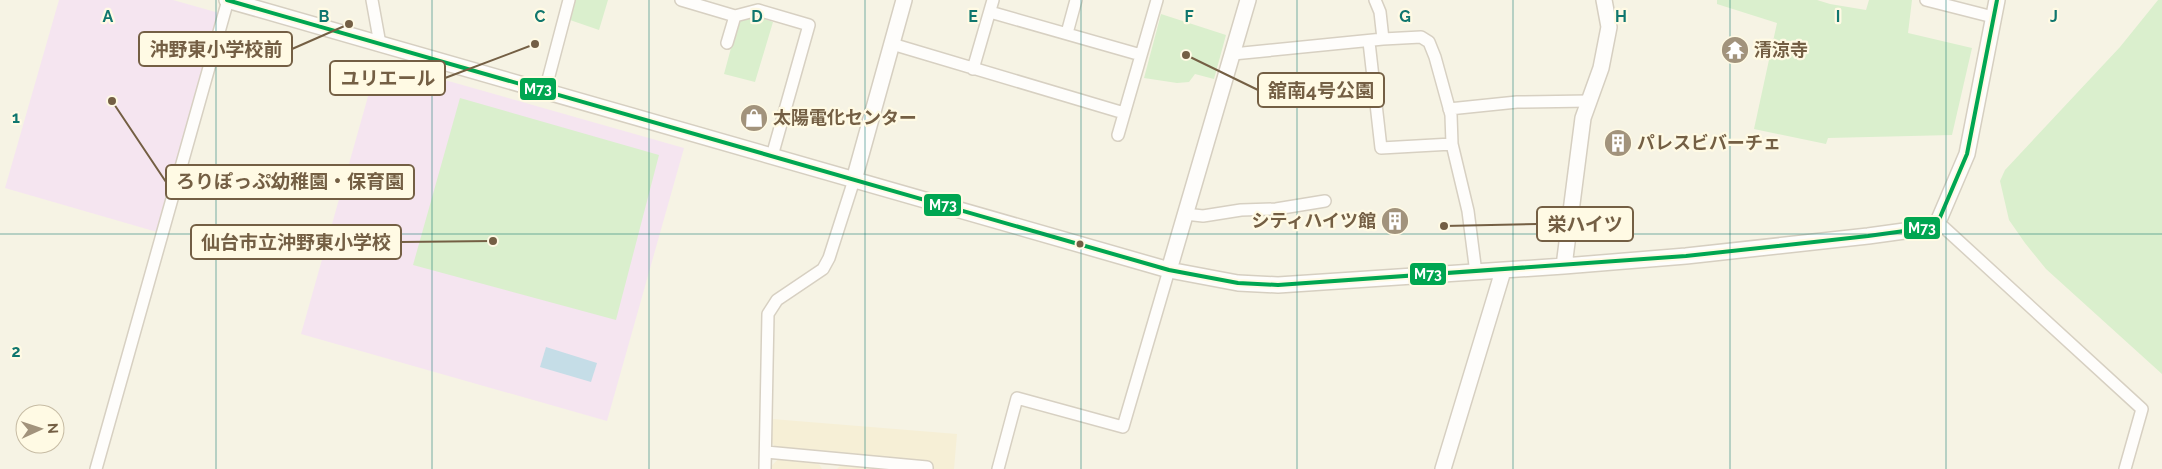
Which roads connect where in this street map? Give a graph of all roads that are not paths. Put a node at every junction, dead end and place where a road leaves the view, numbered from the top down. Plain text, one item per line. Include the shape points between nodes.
1 (372, 0) edge
2 (569, 0) edge
3 (682, 0) edge
4 (904, 0) edge
5 (993, 0) edge
6 (1076, 0) edge
7 (1157, 0) edge
8 (1248, 0) edge
9 (1374, 0) edge
10 (1604, 0) edge
11 (1926, 0) edge
12 (1997, 0) edge
13 (233, 1) edge
14 (990, 12) junction
15 (735, 16) junction
16 (1993, 17) junction
17 (1067, 33) junction
18 (1382, 39) junction
19 (1369, 42) junction
20 (728, 43) dead end
21 (380, 44) junction
22 (892, 44) junction
23 (1233, 54) junction
24 (1141, 55) junction
25 (973, 69) junction
26 (545, 91) junction
27 (1590, 101) junction
28 (1449, 109) junction
29 (1124, 113) junction
30 (1118, 134) dead end
31 (1452, 144) junction
32 (772, 156) junction
33 (854, 180) junction
34 (1325, 201) dead end
35 (1185, 214) junction
36 (1938, 222) junction
37 (1564, 266) junction
38 (1169, 270) junction
39 (1503, 270) junction
40 (1476, 273) junction
41 (766, 452) junction
42 (830, 463) edge
43 (96, 469) edge
44 (765, 469) edge
45 (927, 469) edge
46 (998, 469) edge
47 (1443, 469) edge
48 (2125, 469) edge

1 - 21 street
2 - 26 street
3 - 15 street
4 - 22 street
5 - 14 street
6 - 17 street
7 - 24 street
8 - 23 street
9 - 18 street via 1380,12
10 - 27 street via 1609,27
11 - 16 street
12 - 16 street
13 - 21 street
13 - 43 street
14 - 17 street
14 - 25 street
15 - 20 street
15 - 32 street via 758,10 809,25
16 - 36 street via 1967,154
17 - 24 street
18 - 19 street
18 - 28 street via 1421,37 1429,42
19 - 23 street
19 - 31 street via 1380,148
21 - 26 street
22 - 25 street
22 - 33 street
23 - 35 street
24 - 29 street
25 - 29 street
26 - 32 street
27 - 28 street via 1517,102
27 - 37 street via 1583,118
28 - 31 street
29 - 30 street
31 - 40 street via 1468,211
32 - 33 street
33 - 38 street
33 - 41 street via 823,269 777,300 768,314
34 - 35 street via 1203,216
35 - 38 street
36 - 37 street via 1918,229 1868,236
36 - 48 street via 2142,409
37 - 39 street
38 - 40 street via 1238,283 1278,285
38 - 46 street via 1124,427 1017,398
39 - 40 street
39 - 47 street
41 - 42 street
41 - 44 street
42 - 45 street via 927,466

